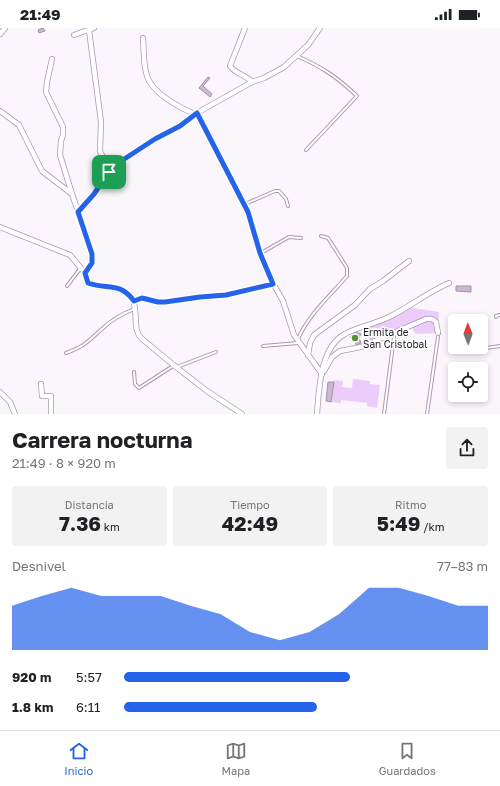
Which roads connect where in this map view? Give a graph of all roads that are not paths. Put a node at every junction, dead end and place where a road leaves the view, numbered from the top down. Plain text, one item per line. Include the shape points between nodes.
1 (5, 28) edge
2 (245, 28) edge
3 (320, 28) edge
4 (92, 29) edge
5 (0, 34) edge
6 (74, 35) dead end
7 (143, 38) dead end
8 (297, 56) junction
9 (52, 59) dead end
10 (252, 82) junction
11 (0, 111) edge
12 (196, 114) junction
13 (306, 150) dead end
14 (109, 172) junction
15 (72, 194) junction
16 (244, 205) junction
17 (288, 206) dead end
18 (78, 212) junction
19 (0, 227) edge
20 (321, 236) dead end
21 (301, 238) dead end
22 (260, 253) junction
23 (410, 261) dead end
24 (81, 268) junction
25 (85, 273) junction
26 (449, 283) dead end
27 (273, 284) junction
28 (67, 286) dead end
29 (134, 301) junction
30 (135, 308) junction
31 (500, 315) edge
32 (496, 317) dead end
33 (438, 335) joint
34 (394, 337) dead end
35 (298, 341) junction
36 (263, 346) dead end
37 (500, 346) edge
38 (488, 348) edge
39 (216, 352) dead end
40 (66, 353) dead end
41 (308, 355) junction
42 (175, 367) junction
43 (134, 372) dead end
44 (322, 374) junction
45 (41, 384) dead end
46 (0, 392) edge
47 (15, 414) edge
48 (51, 414) edge
49 (242, 414) edge
50 (318, 414) edge
51 (384, 414) edge
52 (427, 414) edge

1 - 5 street
2 - 10 street via 230,66
3 - 8 street
4 - 6 street
4 - 14 street via 101,122 100,152
7 - 12 street via 147,76 153,87 165,98
8 - 10 street via 284,67
8 - 13 lane via 321,67 357,96
9 - 15 street via 46,92 63,127 60,155
10 - 12 street
11 - 15 street via 19,125 42,171
12 - 14 street via 112,167
12 - 16 street
14 - 18 street
15 - 18 street
16 - 17 lane via 279,191
16 - 22 street
18 - 25 street via 92,254 92,263
19 - 24 street via 70,255
20 - 35 lane via 328,238 347,268 347,276 316,311 301,331
21 - 22 lane via 289,237
22 - 27 street
23 - 41 street via 370,289 356,305 314,335
24 - 25 street
24 - 28 lane
25 - 29 street via 88,283 119,288 128,292
26 - 44 street via 436,288 405,309 336,340 327,353
27 - 29 street via 226,295 165,302 142,298
27 - 35 street
29 - 30 street
30 - 40 lane via 102,328 86,344
30 - 42 street via 138,335
31 - 32 lane
33 - 44 street via 436,322 430,318 372,342 337,353
33 - 52 lane
34 - 51 lane
35 - 36 lane
35 - 41 street
37 - 38 lane
39 - 42 lane
41 - 44 street
42 - 43 lane via 139,388
42 - 49 street
44 - 50 street
45 - 48 street via 42,396 51,396
46 - 47 street via 10,402

